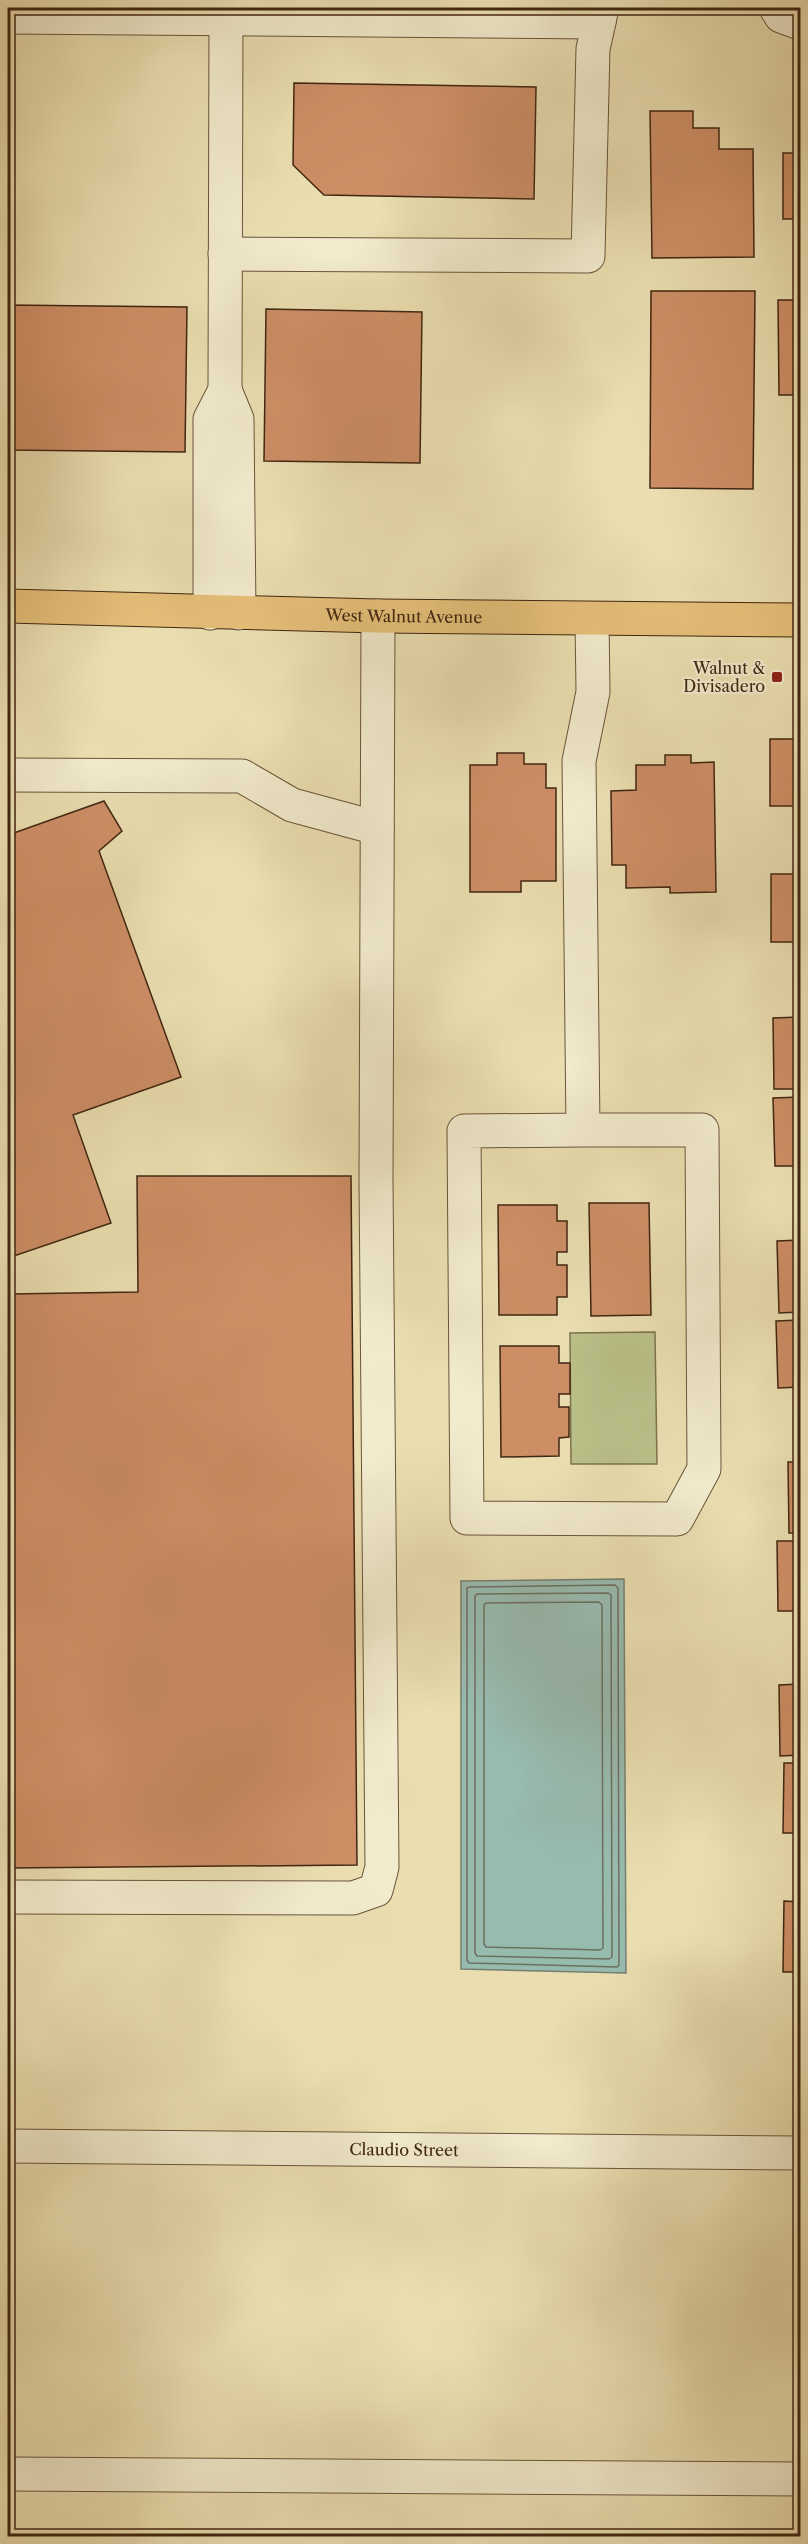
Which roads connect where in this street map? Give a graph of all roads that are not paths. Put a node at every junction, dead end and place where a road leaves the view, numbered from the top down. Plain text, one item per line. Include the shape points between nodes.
1 (600, 14) edge
2 (8, 17) edge
3 (226, 19) junction
4 (225, 254) junction
5 (8, 606) edge
6 (224, 613) junction
7 (378, 616) junction
8 (592, 619) junction
9 (801, 620) edge
10 (8, 776) edge
11 (377, 828) junction
12 (583, 1130) junction
13 (8, 1897) edge
14 (8, 2146) edge
15 (801, 2153) edge
16 (8, 2474) edge
17 (801, 2479) edge

1 - 3 lane
1 - 4 lane via 594,49 588,256
2 - 3 lane
3 - 4 lane
4 - 6 lane via 225,390 237,419
5 - 6 main road, West Walnut Avenue
6 - 7 main road, West Walnut Avenue
7 - 8 main road, West Walnut Avenue
7 - 11 lane
8 - 9 main road, West Walnut Avenue
8 - 12 lane via 593,692 579,761
10 - 11 lane via 242,776 292,805
11 - 13 lane via 382,1867 376,1890 353,1898
12 - 12 lane via 702,1130 704,1469 677,1519 467,1518 465,1131
14 - 15 lane, Claudio Street
16 - 17 lane

